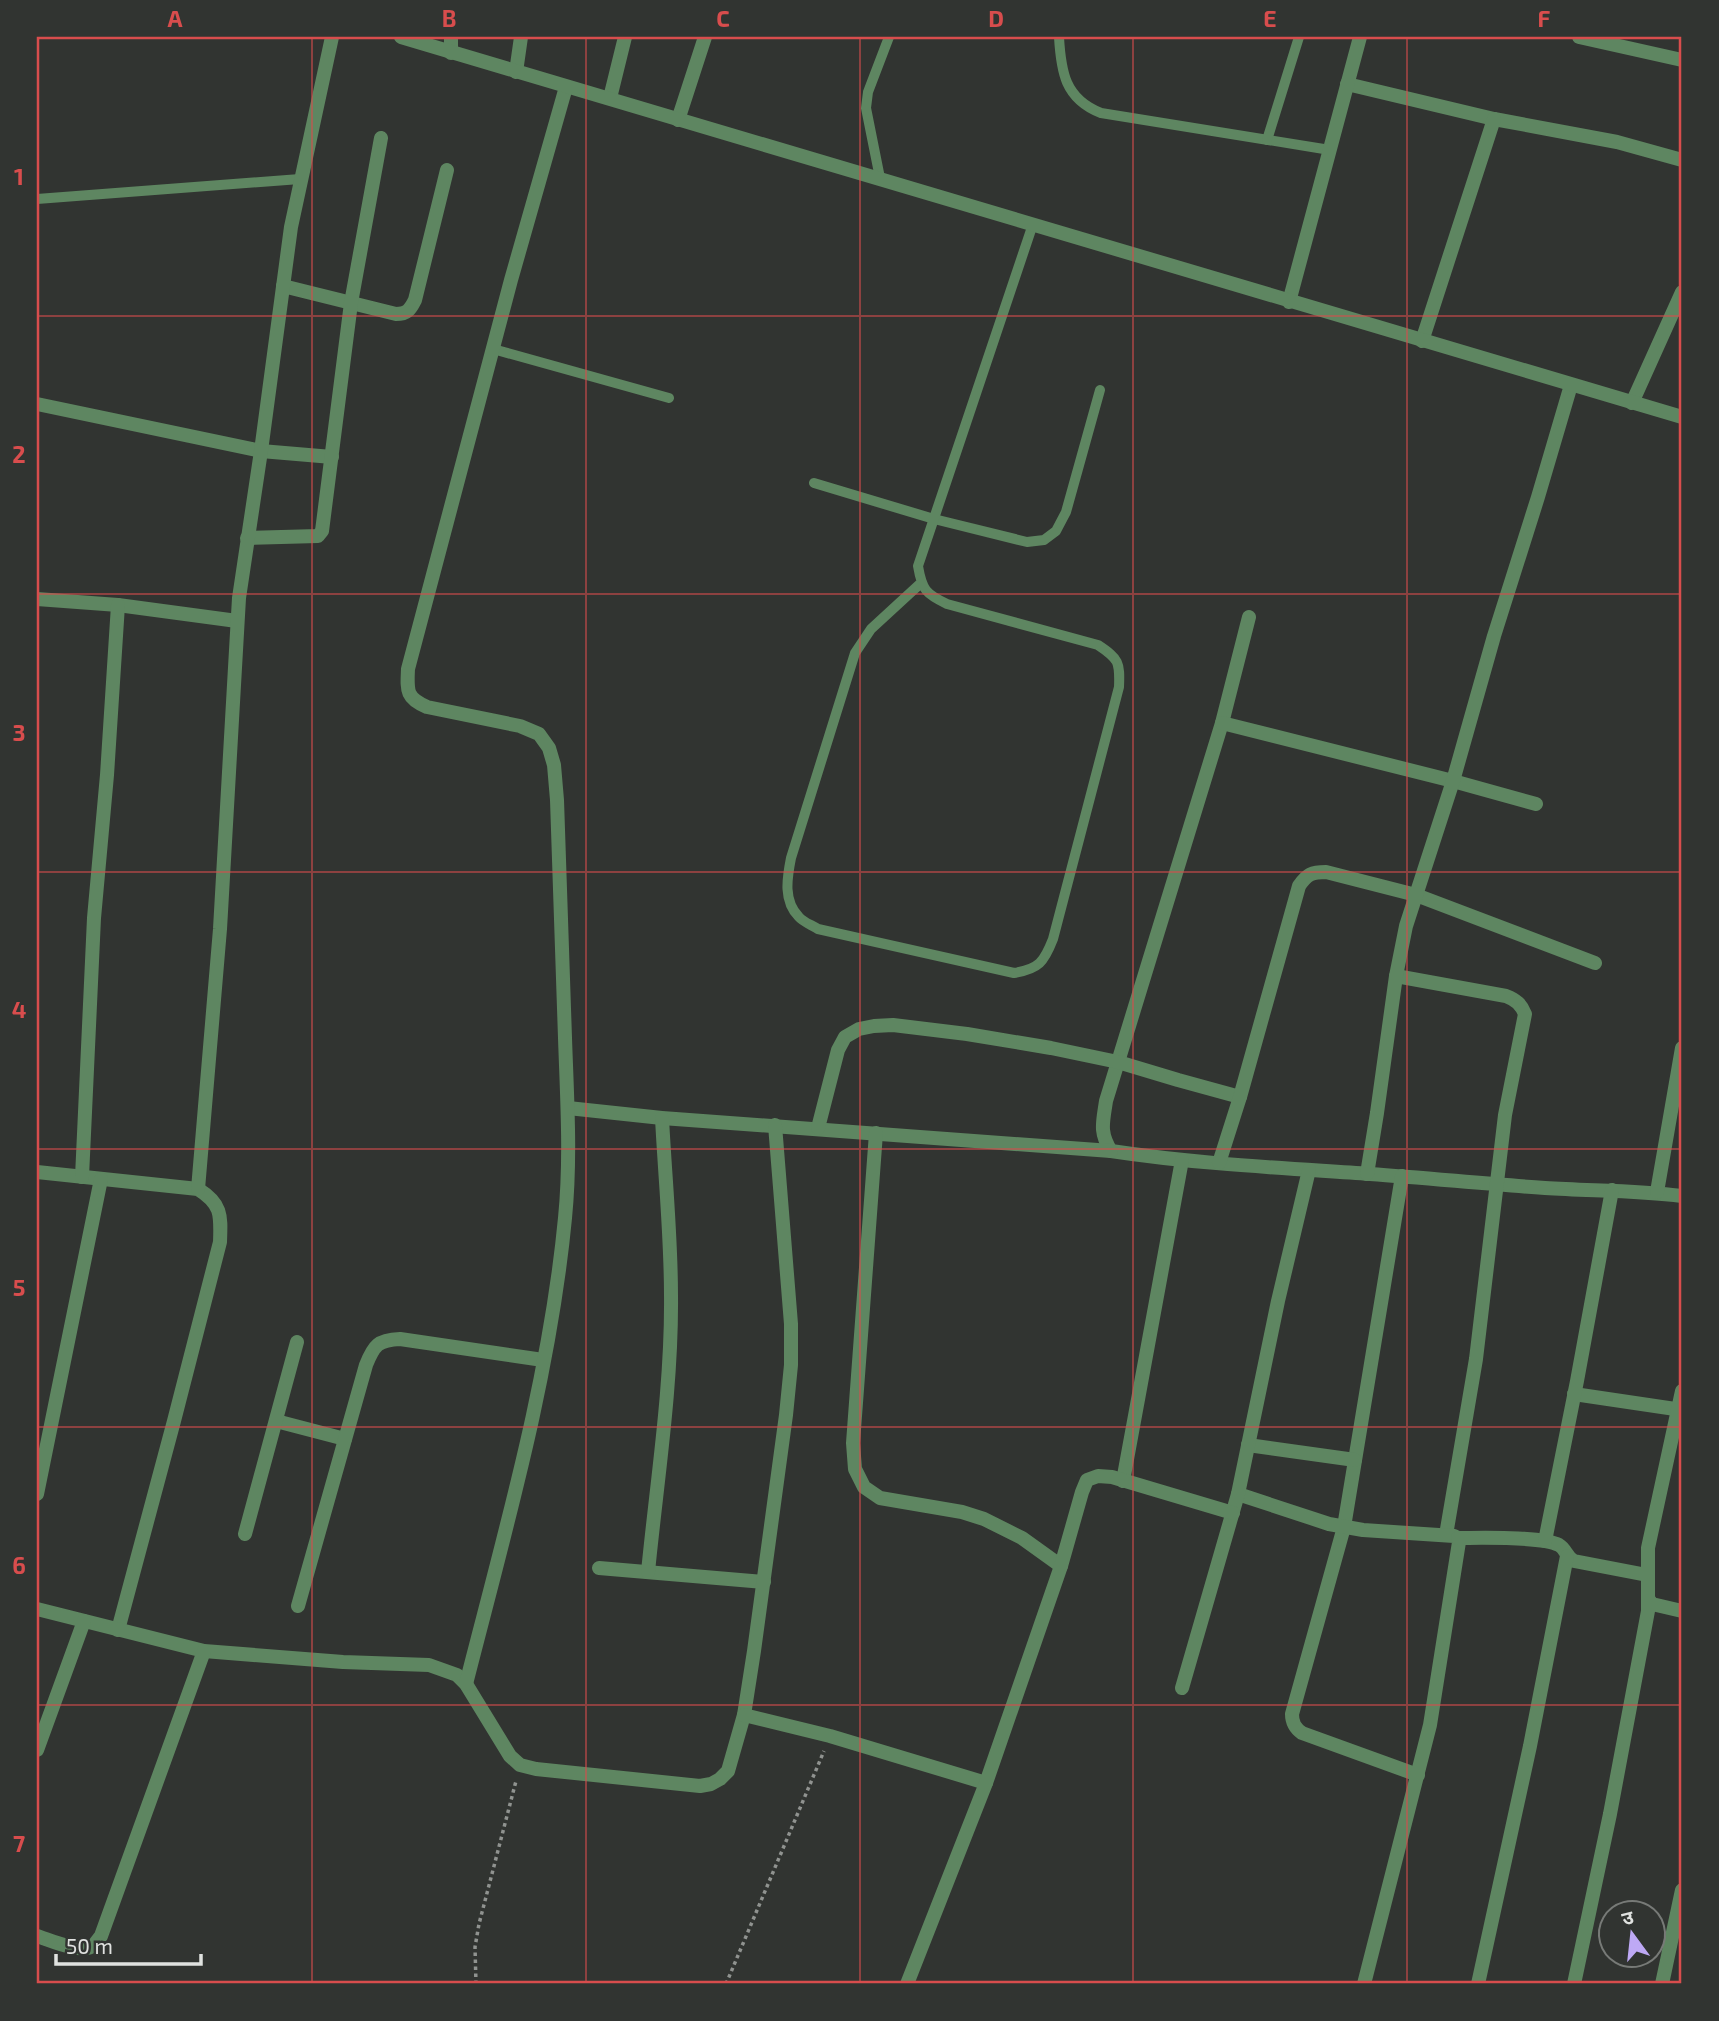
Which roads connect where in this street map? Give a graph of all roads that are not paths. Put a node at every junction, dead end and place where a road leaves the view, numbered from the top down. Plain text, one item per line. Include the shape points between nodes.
1 (332, 37) edge
2 (451, 37) edge
3 (521, 37) edge
4 (625, 37) edge
5 (705, 37) edge
6 (889, 37) edge
7 (1059, 37) edge
8 (1299, 37) edge
9 (1360, 37) edge
10 (1579, 37) edge
11 (405, 38) edge
12 (451, 53) junction
13 (1682, 60) edge
14 (516, 72) junction
15 (1348, 84) junction
16 (565, 87) junction
17 (610, 98) junction
18 (1494, 119) junction
19 (678, 120) junction
20 (381, 138) dead end
21 (1266, 140) junction
22 (1330, 150) junction
23 (1682, 160) edge
24 (447, 170) dead end
25 (880, 178) junction
26 (300, 179) junction
27 (37, 199) edge
28 (1033, 225) junction
29 (283, 286) junction
30 (1682, 292) edge
31 (1289, 302) junction
32 (351, 303) junction
33 (1422, 341) junction
34 (493, 349) junction
35 (1571, 385) junction
36 (1100, 390) dead end
37 (669, 398) dead end
38 (1632, 403) junction
39 (37, 404) edge
40 (1682, 417) edge
41 (261, 451) junction
42 (332, 457) junction
43 (814, 483) dead end
44 (934, 519) junction
45 (247, 538) junction
46 (921, 583) junction
47 (37, 599) edge
48 (118, 605) junction
49 (1249, 617) dead end
50 (237, 621) junction
51 (1222, 723) junction
52 (1453, 781) junction
53 (1536, 804) dead end
54 (1416, 895) junction
55 (1595, 963) dead end
56 (1396, 976) junction
57 (1682, 1048) edge
58 (1118, 1062) junction
59 (1240, 1097) junction
60 (568, 1108) junction
61 (662, 1118) junction
62 (775, 1125) junction
63 (818, 1128) junction
64 (876, 1133) junction
65 (1111, 1151) junction
66 (1182, 1160) junction
67 (1219, 1163) junction
68 (1309, 1170) junction
69 (37, 1172) edge
70 (1367, 1174) junction
71 (1402, 1176) junction
72 (82, 1177) junction
73 (101, 1179) junction
74 (1497, 1185) junction
75 (198, 1189) junction
76 (1612, 1190) junction
77 (1657, 1192) junction
78 (1682, 1196) edge
79 (297, 1342) dead end
80 (543, 1360) junction
81 (1682, 1391) edge
82 (1574, 1394) junction
83 (1680, 1410) edge
84 (276, 1421) junction
85 (345, 1439) junction
86 (1248, 1445) junction
87 (1355, 1460) junction
88 (1123, 1481) junction
89 (37, 1494) edge
90 (1238, 1494) junction
91 (1233, 1513) junction
92 (1344, 1527) junction
93 (246, 1534) dead end
94 (1452, 1536) junction
95 (1545, 1541) junction
96 (1567, 1556) junction
97 (1061, 1566) junction
98 (599, 1568) dead end
99 (648, 1572) junction
100 (1647, 1576) junction
101 (764, 1582) junction
102 (1649, 1600) junction
103 (299, 1606) dead end
104 (37, 1609) edge
105 (1682, 1611) edge
106 (84, 1621) junction
107 (118, 1630) junction
108 (204, 1651) junction
109 (467, 1684) junction
110 (1182, 1688) dead end
111 (744, 1715) junction
112 (37, 1750) edge
113 (1418, 1775) junction
114 (986, 1783) junction
115 (1682, 1890) edge
116 (37, 1936) edge
117 (907, 1984) edge
118 (1364, 1984) edge
119 (1478, 1984) edge
120 (1574, 1984) edge
121 (1662, 1984) edge

1 - 26 street
2 - 12 street
3 - 14 street
4 - 17 street
5 - 19 street
6 - 25 lane via 866,107
7 - 21 lane via 1060,61 1070,90 1086,107
8 - 21 lane
9 - 15 street
10 - 13 street
11 - 12 street
12 - 14 street
14 - 16 street
15 - 18 street
15 - 22 street
16 - 17 street
16 - 34 street
17 - 19 street
18 - 23 street via 1617,142
18 - 33 street
19 - 25 street
20 - 32 street
21 - 22 lane
22 - 31 street
24 - 32 street via 410,310 396,314
25 - 28 street
26 - 27 lane
26 - 29 street
28 - 31 street
28 - 44 lane
29 - 32 street
29 - 41 street
30 - 38 street
31 - 33 street
32 - 42 street
33 - 35 street
34 - 37 lane
34 - 60 street via 408,669 407,688 413,701 427,707 520,726 539,734 549,748 557,800
35 - 38 street
35 - 52 street
36 - 44 lane via 1066,512 1050,536 1027,542
38 - 40 street
39 - 41 street
41 - 42 street
41 - 45 street
42 - 45 street via 324,522 317,537
43 - 44 lane
44 - 46 lane via 918,566
45 - 50 street
46 - 46 lane via 928,595 947,604 1098,645 1112,654 1119,667 1119,687 1053,939 1046,958 1031,970 1014,973 818,929 800,919 790,904 786,883 791,858 855,653 871,629
47 - 48 street
48 - 50 street
48 - 72 street via 94,918
49 - 51 street
50 - 75 street via 220,929
51 - 52 street
51 - 58 street
52 - 53 street
52 - 54 street
54 - 55 street
54 - 56 street
54 - 59 street via 1326,872 1305,876
56 - 70 street
56 - 74 street via 1506,996 1522,1005 1525,1014
57 - 77 street
58 - 59 street
58 - 63 street via 967,1034 874,1026 845,1037 838,1049
58 - 65 street via 1103,1123
59 - 67 street
60 - 61 street
60 - 80 street via 566,1216 557,1295
61 - 62 street
61 - 99 street via 670,1330
62 - 63 street
62 - 101 street via 791,1365
63 - 64 street
64 - 65 street
64 - 97 street via 853,1443 855,1469 864,1487 880,1498 984,1519 1022,1538
65 - 66 street
66 - 67 street
66 - 88 street
67 - 68 street
68 - 70 street
68 - 86 street
69 - 72 street
70 - 71 street
71 - 74 street
71 - 87 street
72 - 73 street
73 - 75 street
73 - 89 street
74 - 76 street
74 - 94 street
75 - 107 street via 212,1198 221,1219 220,1242
76 - 77 street
76 - 82 street
77 - 78 street
79 - 84 street
80 - 85 street via 384,1339 372,1349
80 - 109 street
81 - 83 street
82 - 83 street
82 - 95 street
83 - 100 street via 1648,1548
84 - 85 street
84 - 93 street
85 - 103 street
86 - 87 street
86 - 90 street
87 - 92 street
88 - 91 street
88 - 97 street via 1098,1476 1087,1480
90 - 91 street
90 - 92 street
91 - 110 street
92 - 94 street
92 - 113 street via 1292,1721 1302,1733
94 - 95 street
94 - 113 street via 1460,1542
95 - 96 street via 1561,1546
96 - 100 street
96 - 119 street
97 - 114 street
98 - 99 street
99 - 101 street
100 - 102 street
101 - 111 street
102 - 105 street
102 - 120 street
104 - 106 street
106 - 107 street
106 - 112 street
107 - 108 street
108 - 109 street via 429,1665 457,1675
108 - 116 street via 101,1936 86,1949
109 - 111 street via 510,1756 520,1765 536,1769 711,1784 728,1771
111 - 114 street
113 - 118 street
114 - 117 street
115 - 121 street

